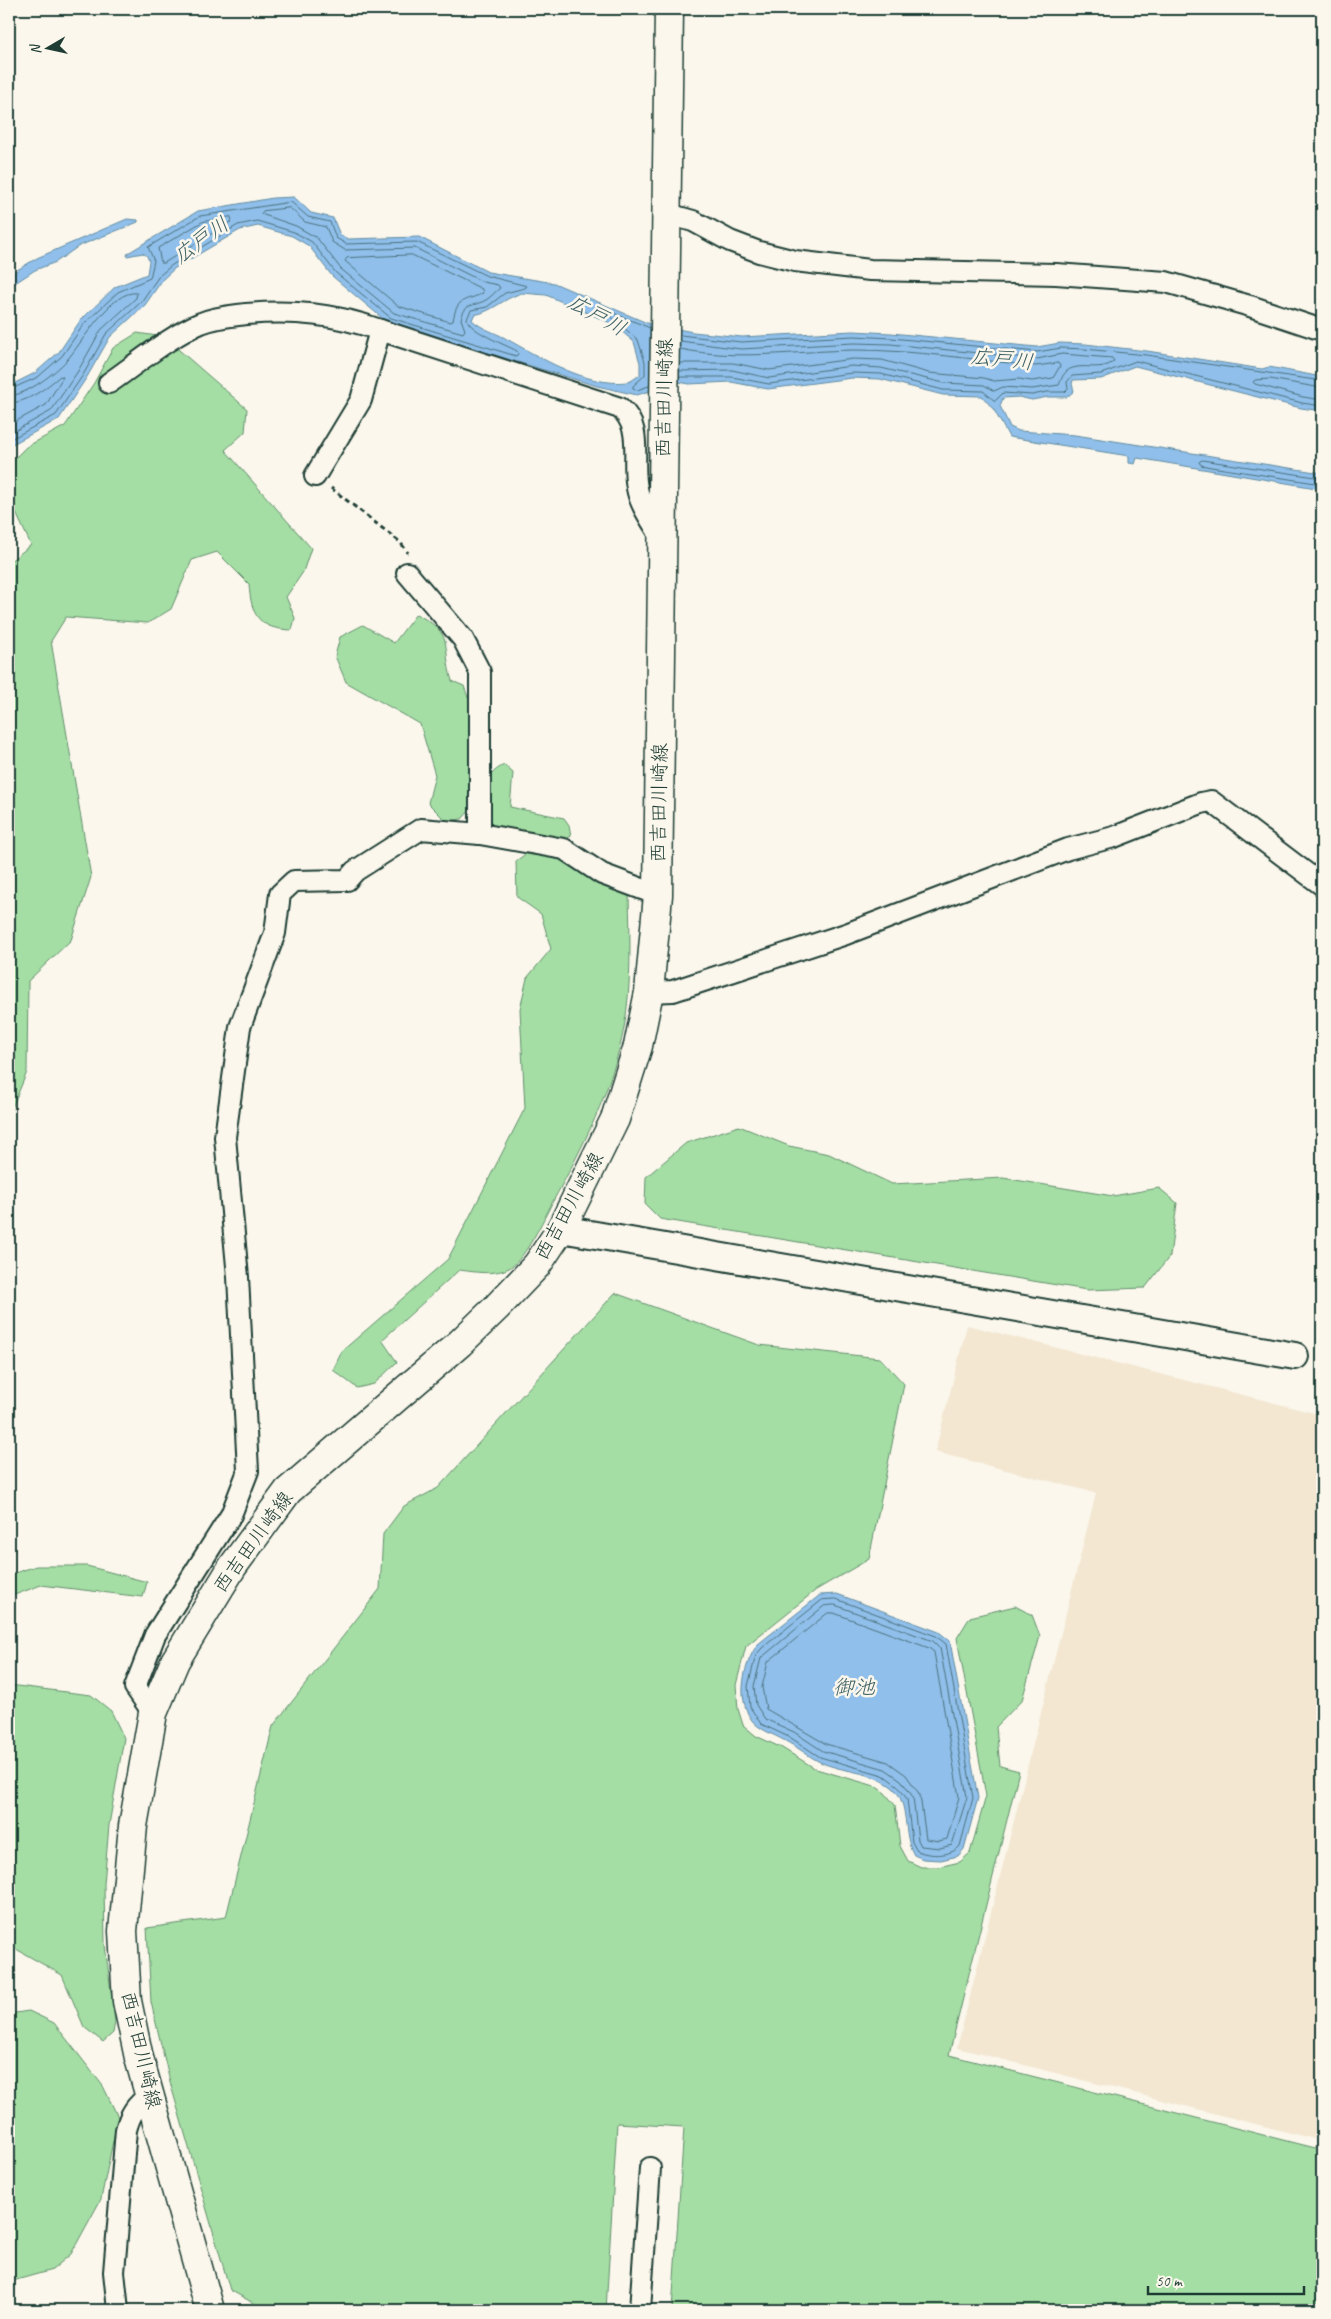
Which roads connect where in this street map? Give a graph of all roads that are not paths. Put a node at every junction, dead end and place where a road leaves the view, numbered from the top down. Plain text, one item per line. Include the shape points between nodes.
1 (668, 9) edge
2 (668, 214) junction
3 (380, 330) junction
4 (1322, 330) edge
5 (109, 383) dead end
6 (315, 476) road end
7 (663, 540) junction
8 (407, 573) road end
9 (480, 834) junction
10 (1322, 885) edge
11 (658, 895) junction
12 (649, 992) junction
13 (561, 1229) junction
14 (1295, 1356) dead end
15 (153, 1713) junction
16 (150, 2095) junction
17 (650, 2168) dead end
18 (118, 2310) edge
19 (210, 2310) edge
20 (640, 2310) edge

1 - 2 main road, 西吉田川崎線
2 - 4 street via 693,221 759,252 795,261 870,270 1056,274 1166,282
2 - 7 main road, 西吉田川崎線
3 - 5 street via 318,313 276,312 217,318 192,327
3 - 6 street via 361,400
3 - 7 street via 620,408 633,422 640,499
7 - 11 main road, 西吉田川崎線
8 - 9 street via 463,639 480,672
9 - 11 street via 564,849 602,874
9 - 15 street via 421,829 347,880 294,881 280,894 275,933 240,1027 225,1137 238,1277 248,1471 230,1515 155,1635 135,1687
10 - 12 street via 1211,801 1068,850 846,934 673,991
11 - 12 main road, 西吉田川崎線
12 - 13 main road, 西吉田川崎線 via 638,1046 615,1119
13 - 14 street
13 - 15 main road, 西吉田川崎線 via 537,1265 496,1308 288,1491 233,1566 180,1653
15 - 16 main road, 西吉田川崎線 via 133,1826 123,1931 127,2000
16 - 18 street via 132,2112 126,2130 114,2265
16 - 19 main road, 西吉田川崎線
17 - 20 street

